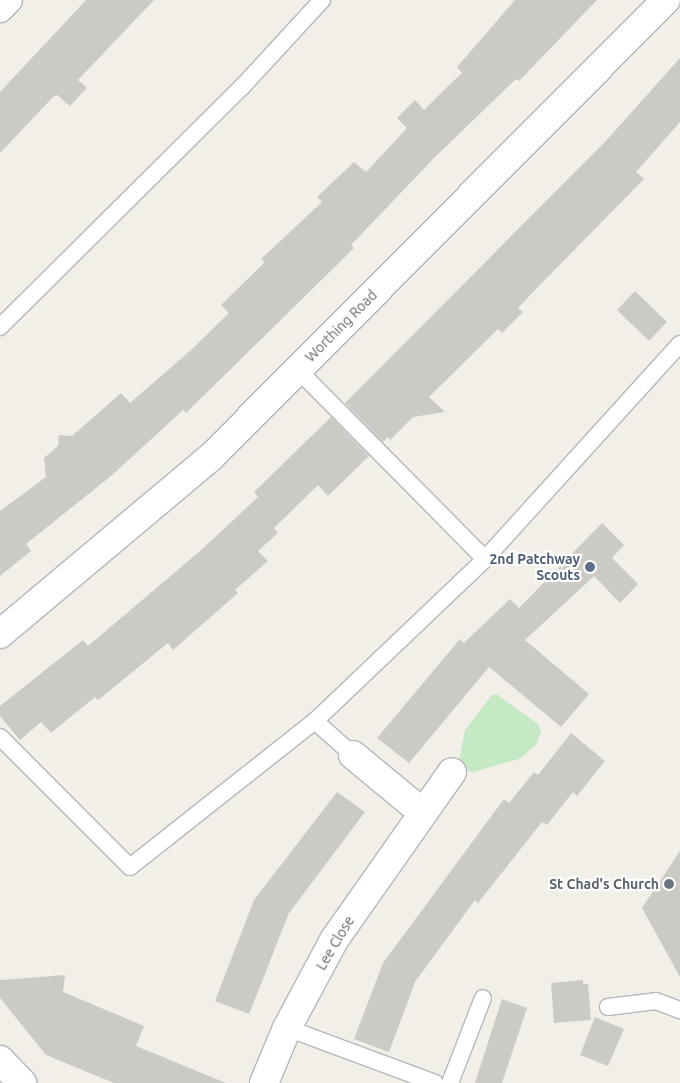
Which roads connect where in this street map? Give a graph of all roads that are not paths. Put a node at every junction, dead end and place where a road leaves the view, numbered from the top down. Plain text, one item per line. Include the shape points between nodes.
1 (8, 0) edge
2 (322, 0) edge
3 (666, 0) edge
4 (0, 8) edge
5 (0, 326) edge
6 (680, 344) edge
7 (297, 369) junction
8 (485, 560) junction
9 (0, 634) edge
10 (315, 722) junction
11 (0, 737) edge
12 (353, 755) joint
13 (452, 772) dead end
14 (422, 812) junction
15 (483, 998) dead end
16 (608, 1007) dead end
17 (680, 1010) edge
18 (287, 1028) junction
19 (0, 1060) edge
20 (22, 1083) edge
21 (264, 1083) edge
22 (435, 1083) edge
23 (450, 1083) edge

1 - 4 street
2 - 5 lane via 235,94
3 - 7 street, Worthing Road
6 - 8 lane
7 - 8 lane
7 - 9 street, Worthing Road via 210,458
8 - 10 lane
10 - 11 lane via 130,867
10 - 12 lane
12 - 14 street
13 - 14 street, Lee Close
14 - 18 street, Lee Close via 334,940
15 - 23 lane
16 - 17 lane via 656,1001
18 - 21 street, Lee Close
18 - 22 lane
19 - 20 street

